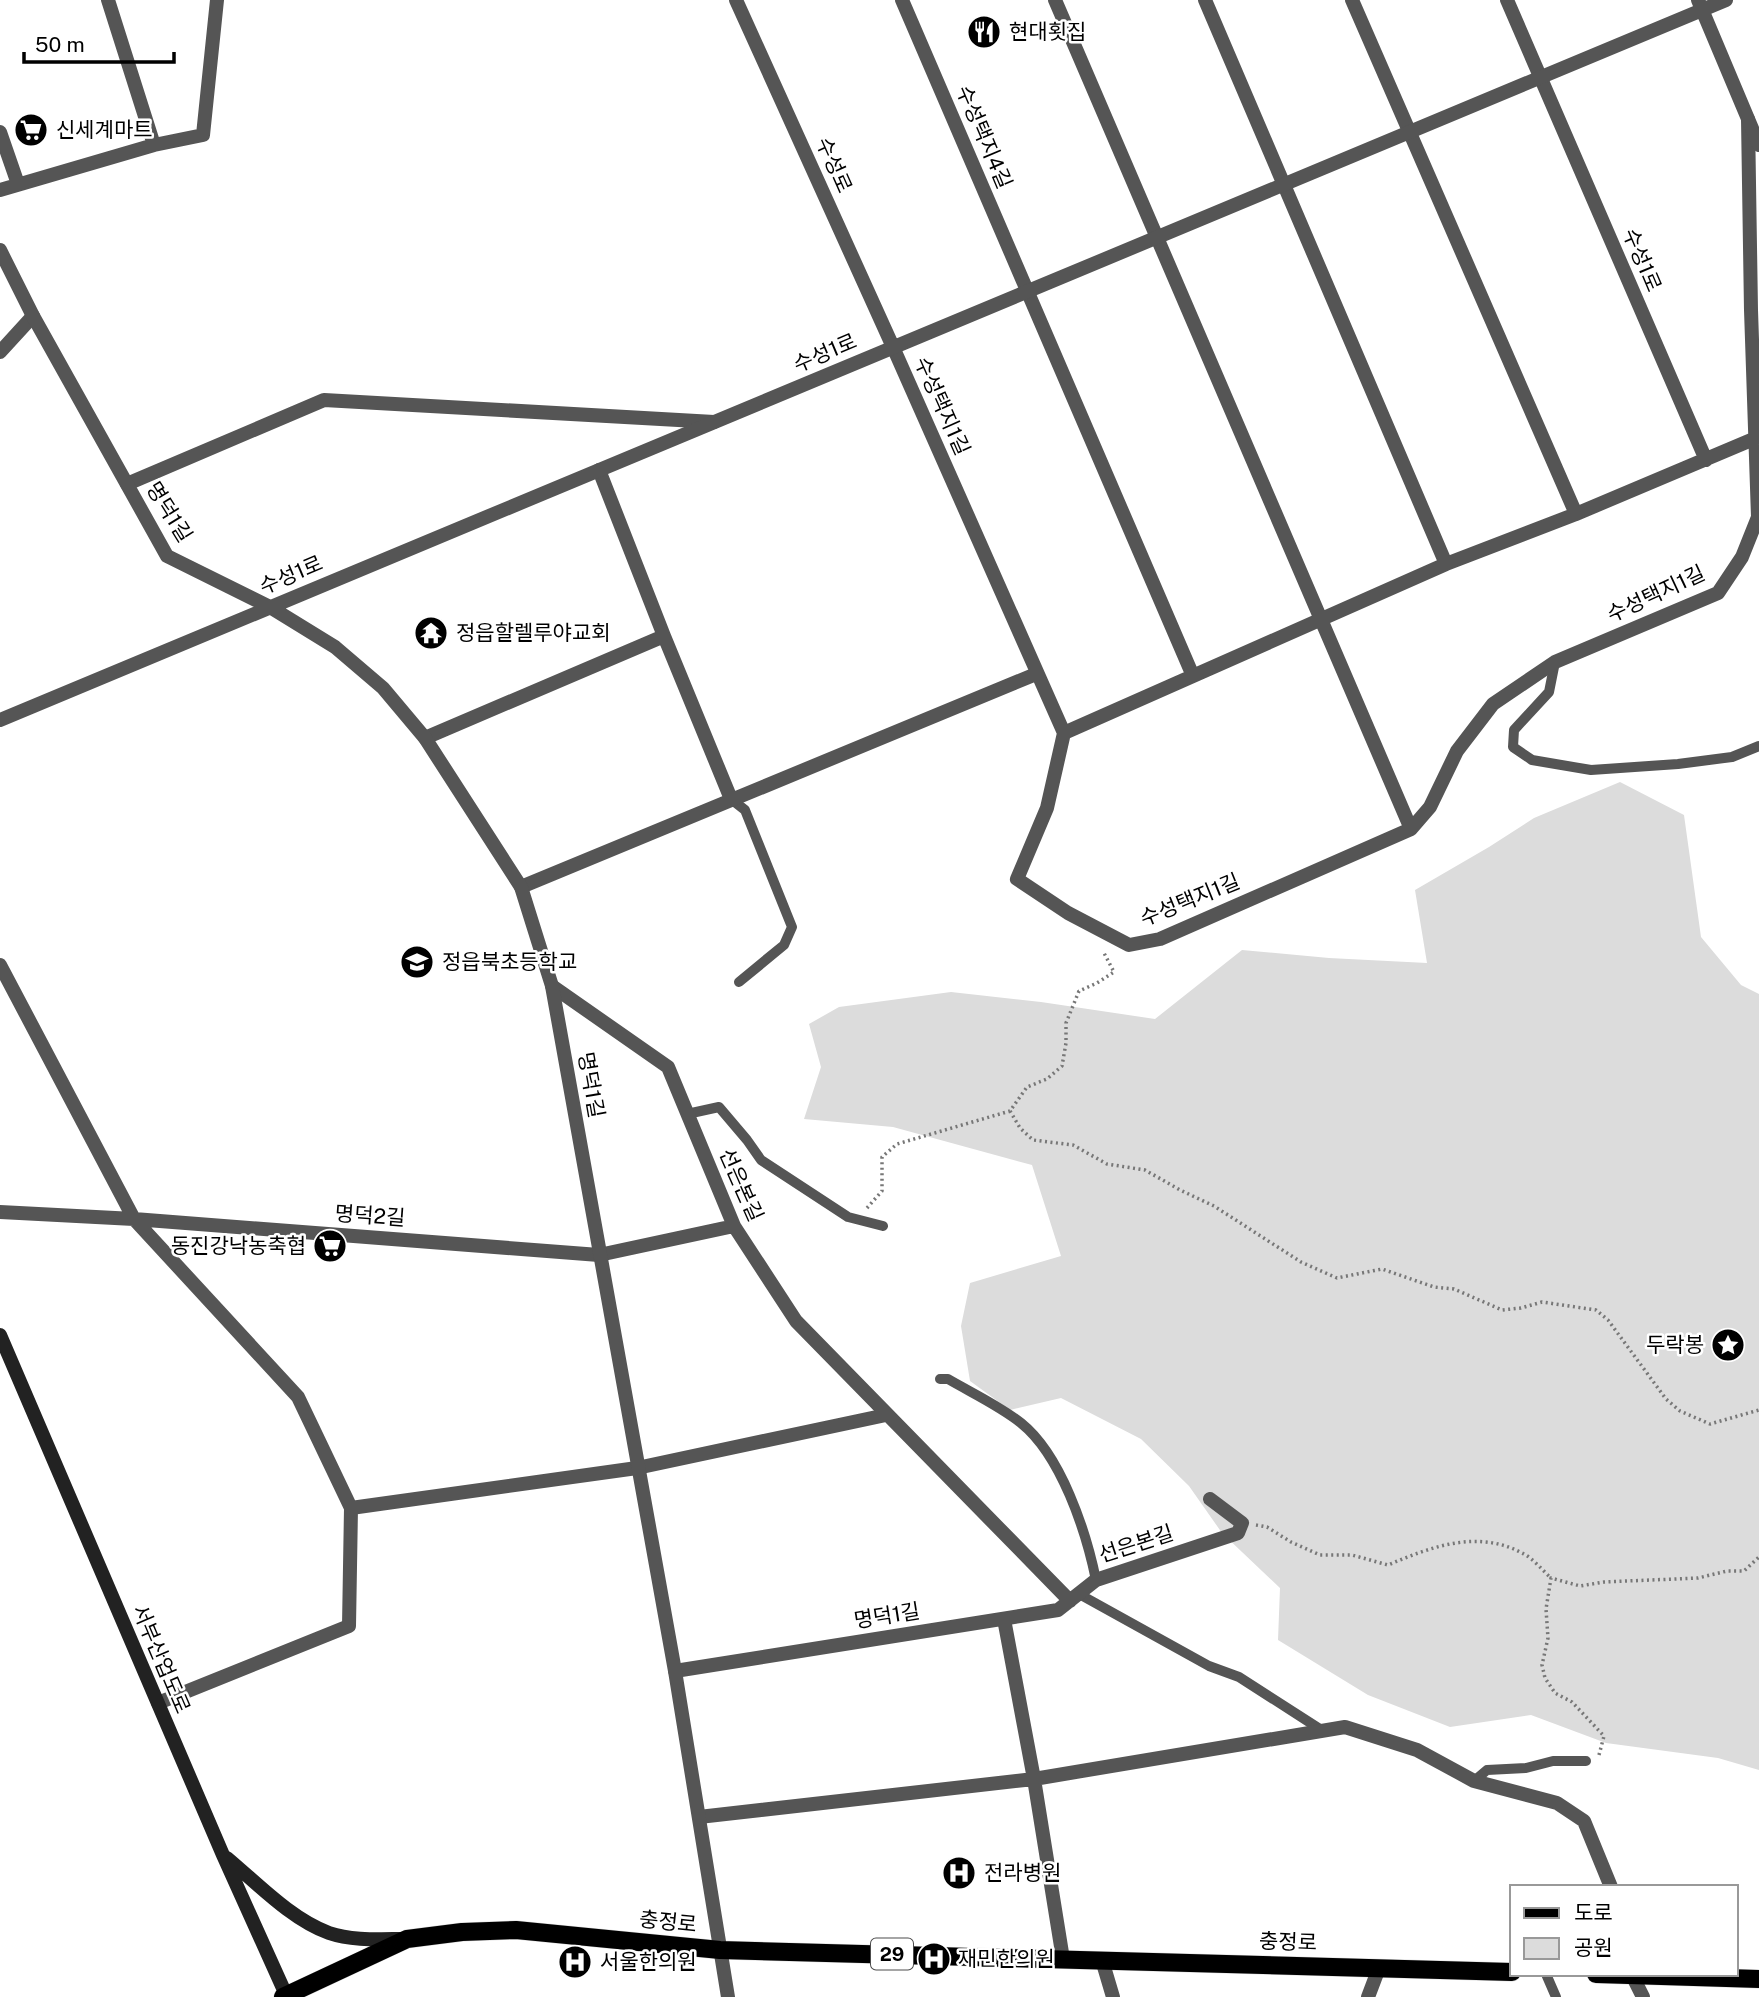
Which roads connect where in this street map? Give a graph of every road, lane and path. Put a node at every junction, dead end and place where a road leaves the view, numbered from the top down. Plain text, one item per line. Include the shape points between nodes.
1 (108, 0) edge
2 (217, 0) edge
3 (736, 0) edge
4 (902, 0) edge
5 (1055, 0) edge
6 (1205, 0) edge
7 (1352, 0) edge
8 (1507, 0) edge
9 (1726, 0) edge
10 (1700, 5) edge
11 (1540, 77) junction
12 (1748, 119) junction
13 (0, 132) edge
14 (1409, 132) junction
15 (1759, 135) edge
16 (154, 145) junction
17 (1759, 145) edge
18 (18, 184) junction
19 (1283, 184) junction
20 (0, 190) edge
21 (1157, 237) junction
22 (0, 250) edge
23 (1028, 291) junction
24 (33, 316) junction
25 (893, 347) junction
26 (0, 352) edge
27 (714, 422) junction
28 (1756, 438) junction
29 (1706, 460) junction
30 (599, 470) junction
31 (127, 484) junction
32 (1576, 514) junction
33 (1446, 564) junction
34 (270, 607) junction
35 (1321, 620) junction
36 (664, 636) junction
37 (1555, 662) junction
38 (1036, 674) junction
39 (1193, 676) junction
40 (0, 720) edge
41 (1063, 733) junction
42 (425, 738) junction
43 (1759, 746) edge
44 (731, 800) junction
45 (1410, 829) junction
46 (521, 887) junction
47 (1099, 948) dead end
48 (0, 965) edge
49 (739, 982) dead end
50 (552, 985) junction
51 (1010, 1111) junction
52 (687, 1114) junction
53 (0, 1212) edge
54 (134, 1219) junction
55 (856, 1219) junction
56 (734, 1226) junction
57 (883, 1226) dead end
58 (599, 1255) junction
59 (0, 1335) edge
60 (940, 1379) dead end
61 (1759, 1410) edge
62 (886, 1415) junction
63 (638, 1468) junction
64 (1210, 1499) dead end
65 (351, 1508) junction
66 (1242, 1523) junction
67 (1759, 1557) edge
68 (1551, 1578) junction
69 (1096, 1580) junction
70 (1075, 1597) junction
71 (1004, 1619) junction
72 (675, 1671) junction
73 (158, 1703) junction
74 (1323, 1731) junction
75 (1587, 1761) joint
76 (1034, 1779) junction
77 (1474, 1781) junction
78 (699, 1817) junction
79 (223, 1855) junction
80 (1610, 1885) edge
81 (407, 1939) junction
82 (720, 1950) junction
83 (1063, 1959) junction
84 (1102, 1960) junction
85 (1379, 1968) junction
86 (1510, 1972) edge
87 (1547, 1976) edge
88 (1632, 1976) edge
89 (1664, 1976) edge
90 (1759, 1979) edge
91 (285, 1996) edge
92 (728, 1997) edge
93 (1113, 1997) edge
94 (1367, 1997) edge
95 (1556, 1997) edge
96 (1643, 1997) edge

1 - 16 street
2 - 16 street via 203,135
3 - 25 street, 수성로
4 - 23 street, 수성택지4길
5 - 21 street
6 - 19 street
7 - 14 street
8 - 11 street, 수성1로
9 - 10 street, 수성1로
10 - 11 street, 수성1로
10 - 12 street
11 - 14 street, 수성1로
11 - 29 street, 수성1로
12 - 15 street
12 - 17 street
12 - 28 street, 수성택지1길
13 - 18 street
14 - 19 street, 수성1로
14 - 32 street
16 - 18 street
18 - 20 street
19 - 21 street, 수성1로
19 - 33 street
21 - 23 street, 수성1로
21 - 35 street
22 - 24 street, 명덕1길
23 - 25 street, 수성1로
23 - 39 street
24 - 26 street
24 - 31 street, 명덕1길
25 - 27 street, 수성1로
25 - 38 street, 수성택지1길
27 - 30 street, 수성1로
27 - 31 street via 324,400
28 - 29 street
28 - 37 street, 수성택지1길 via 1758,517 1742,556 1718,593
29 - 32 street
30 - 34 street, 수성1로
30 - 36 street
31 - 34 street, 명덕1길 via 167,555
32 - 33 street
33 - 35 street
34 - 40 street, 수성1로
34 - 42 street, 명덕1길 via 335,647 383,688
35 - 39 street
35 - 45 street
36 - 42 street
36 - 44 street
37 - 43 lane via 1549,692 1514,730 1513,747 1532,760 1591,770 1636,768 1732,757
37 - 45 street, 수성택지1길 via 1493,704 1457,751 1430,807
38 - 41 street, 수성택지1길
38 - 44 street
39 - 41 street
41 - 45 street, 수성택지1길 via 1047,808 1017,879 1129,945 1160,939
42 - 46 street, 명덕1길
44 - 46 street
44 - 49 lane via 745,810 792,927 784,945
46 - 50 street, 명덕1길
47 - 51 path via 1114,972 1079,990 1066,1023 1062,1066 1047,1080 1027,1087
48 - 54 street
50 - 52 street, 선은본길 via 667,1067
50 - 58 street, 명덕1길
51 - 55 path via 897,1144 882,1157 882,1191
51 - 61 path via 1033,1140 1073,1145 1107,1164 1145,1170 1214,1206 1301,1262 1337,1278 1382,1269 1454,1289 1502,1310 1542,1301 1596,1310 1680,1411 1710,1424
52 - 55 lane via 719,1107 761,1160
52 - 56 street, 선은본길
53 - 54 street, 명덕2길
54 - 58 street, 명덕2길
54 - 65 street via 298,1397
55 - 57 lane
56 - 58 street, 명덕2길
56 - 62 street, 선은본길 via 796,1321
58 - 63 street, 명덕1길
59 - 73 main road, 서부산업도로
60 - 69 lane, 선은본길 via 948,1379 1022,1423 1051,1458 1082,1525
62 - 63 street
62 - 70 street, 선은본길
63 - 65 street
63 - 72 street, 명덕1길
64 - 66 street
65 - 73 street via 349,1626
66 - 68 path via 1267,1527 1320,1555 1352,1555 1388,1565 1457,1541 1492,1542 1524,1553
66 - 69 street, 선은본길 via 1238,1532
67 - 68 path via 1744,1571 1698,1578 1580,1586
68 - 75 path via 1542,1665 1555,1693 1572,1702 1604,1736 1598,1758
69 - 70 street, 명덕1길
70 - 71 street, 명덕1길 via 1058,1610
70 - 74 lane via 1209,1667 1239,1677
71 - 72 street, 명덕1길
71 - 76 street
72 - 78 street, 명덕1길
73 - 79 main road, 서부산업도로
74 - 76 street
74 - 77 street via 1345,1727 1417,1750
75 - 77 lane via 1487,1770
76 - 78 street
76 - 83 street
77 - 80 street via 1557,1803 1584,1821
78 - 82 street, 명덕1길
79 - 81 main road via 298,1916 330,1933
79 - 91 main road, 서부산업도로
81 - 82 main road, 충정로 / 29 via 516,1930
81 - 91 main road, 충정로 / 29
82 - 83 main road, 충정로 / 29
82 - 92 street, 명덕1길
83 - 84 main road, 충정로 / 29
84 - 85 main road, 충정로 / 29
84 - 93 street
85 - 86 main road, 충정로 / 29
85 - 94 street
87 - 95 lane
88 - 96 street
89 - 90 main road

